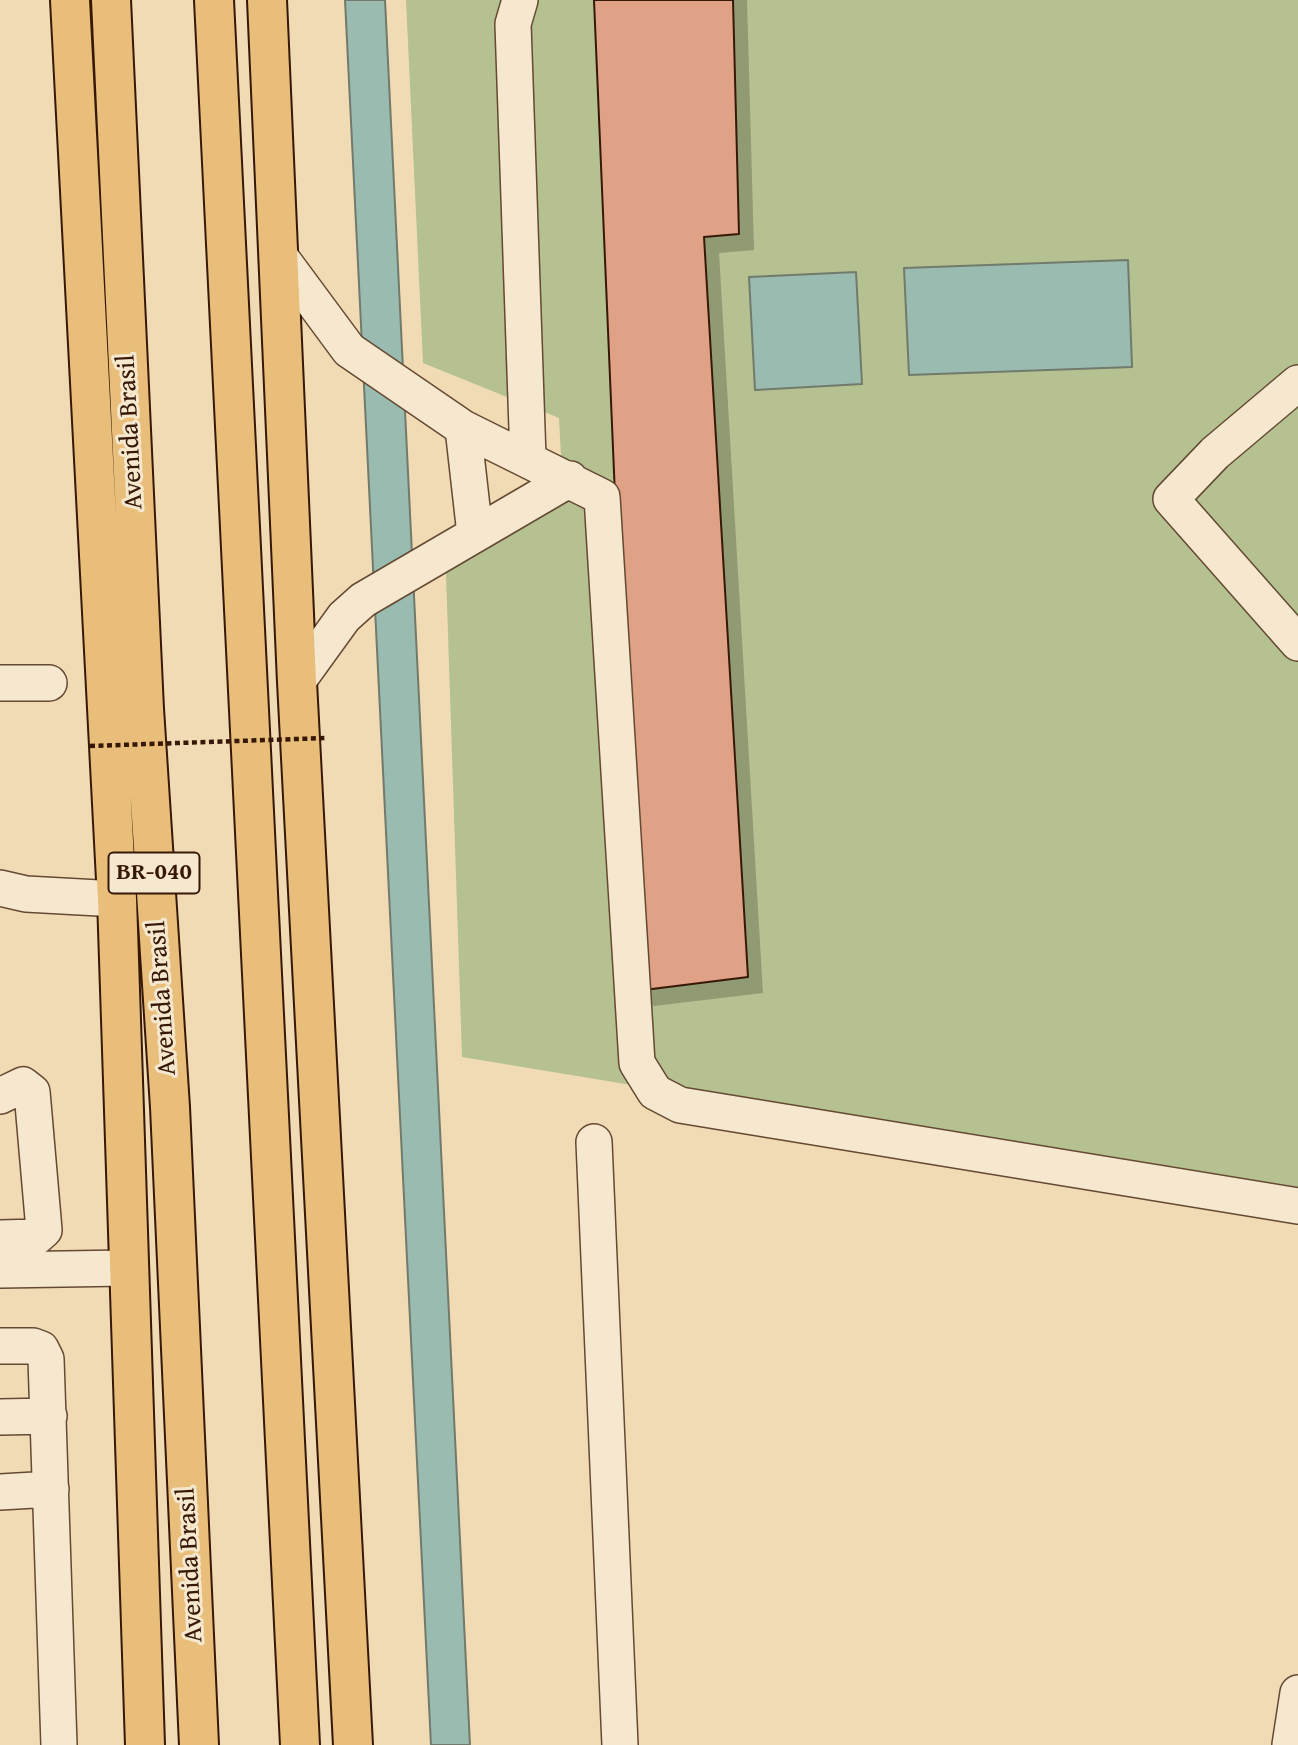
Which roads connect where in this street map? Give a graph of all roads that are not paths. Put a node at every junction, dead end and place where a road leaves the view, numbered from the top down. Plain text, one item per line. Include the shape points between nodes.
1 (70, 0) edge
2 (111, 0) edge
3 (214, 0) edge
4 (267, 0) edge
5 (520, 0) edge
6 (278, 254) junction
7 (1298, 383) edge
8 (463, 428) junction
9 (528, 458) junction
10 (570, 479) junction
11 (475, 534) junction
12 (1298, 643) edge
13 (298, 682) junction
14 (0, 683) edge
15 (49, 683) dead end
16 (0, 888) edge
17 (117, 899) junction
18 (0, 1096) edge
19 (170, 1107) junction
20 (594, 1142) dead end
21 (1298, 1205) edge
22 (0, 1238) edge
23 (127, 1268) junction
24 (0, 1270) edge
25 (0, 1346) edge
26 (49, 1416) junction
27 (0, 1417) edge
28 (51, 1489) junction
29 (0, 1492) edge
30 (1298, 1693) edge
31 (59, 1745) edge
32 (146, 1745) edge
33 (200, 1745) edge
34 (300, 1745) edge
35 (353, 1745) edge
36 (620, 1745) edge
37 (1290, 1745) edge

1 - 17 highway, Avenida Brasil
2 - 19 highway, Avenida Brasil / BR-040 via 144,709
3 - 34 highway
4 - 6 highway
5 - 9 street via 513,24
6 - 8 street via 349,350
6 - 13 highway
7 - 12 street via 1215,453 1171,499
8 - 9 street
8 - 11 street
9 - 10 street
10 - 11 street
10 - 21 street via 602,497 638,1063 655,1091 680,1105
11 - 13 street via 363,600 344,617
13 - 35 highway
14 - 15 street
16 - 17 street via 26,894
17 - 23 highway, Avenida Brasil
18 - 22 street via 23,1085 32,1092 44,1230 36,1237
19 - 32 highway via 156,1145 155,1193 167,1667
19 - 33 highway, Avenida Brasil / BR-040
20 - 36 street
23 - 24 street
23 - 32 highway, Avenida Brasil
25 - 26 street via 41,1349 47,1369
26 - 27 street
26 - 28 street
28 - 29 street
28 - 31 street
30 - 37 street

